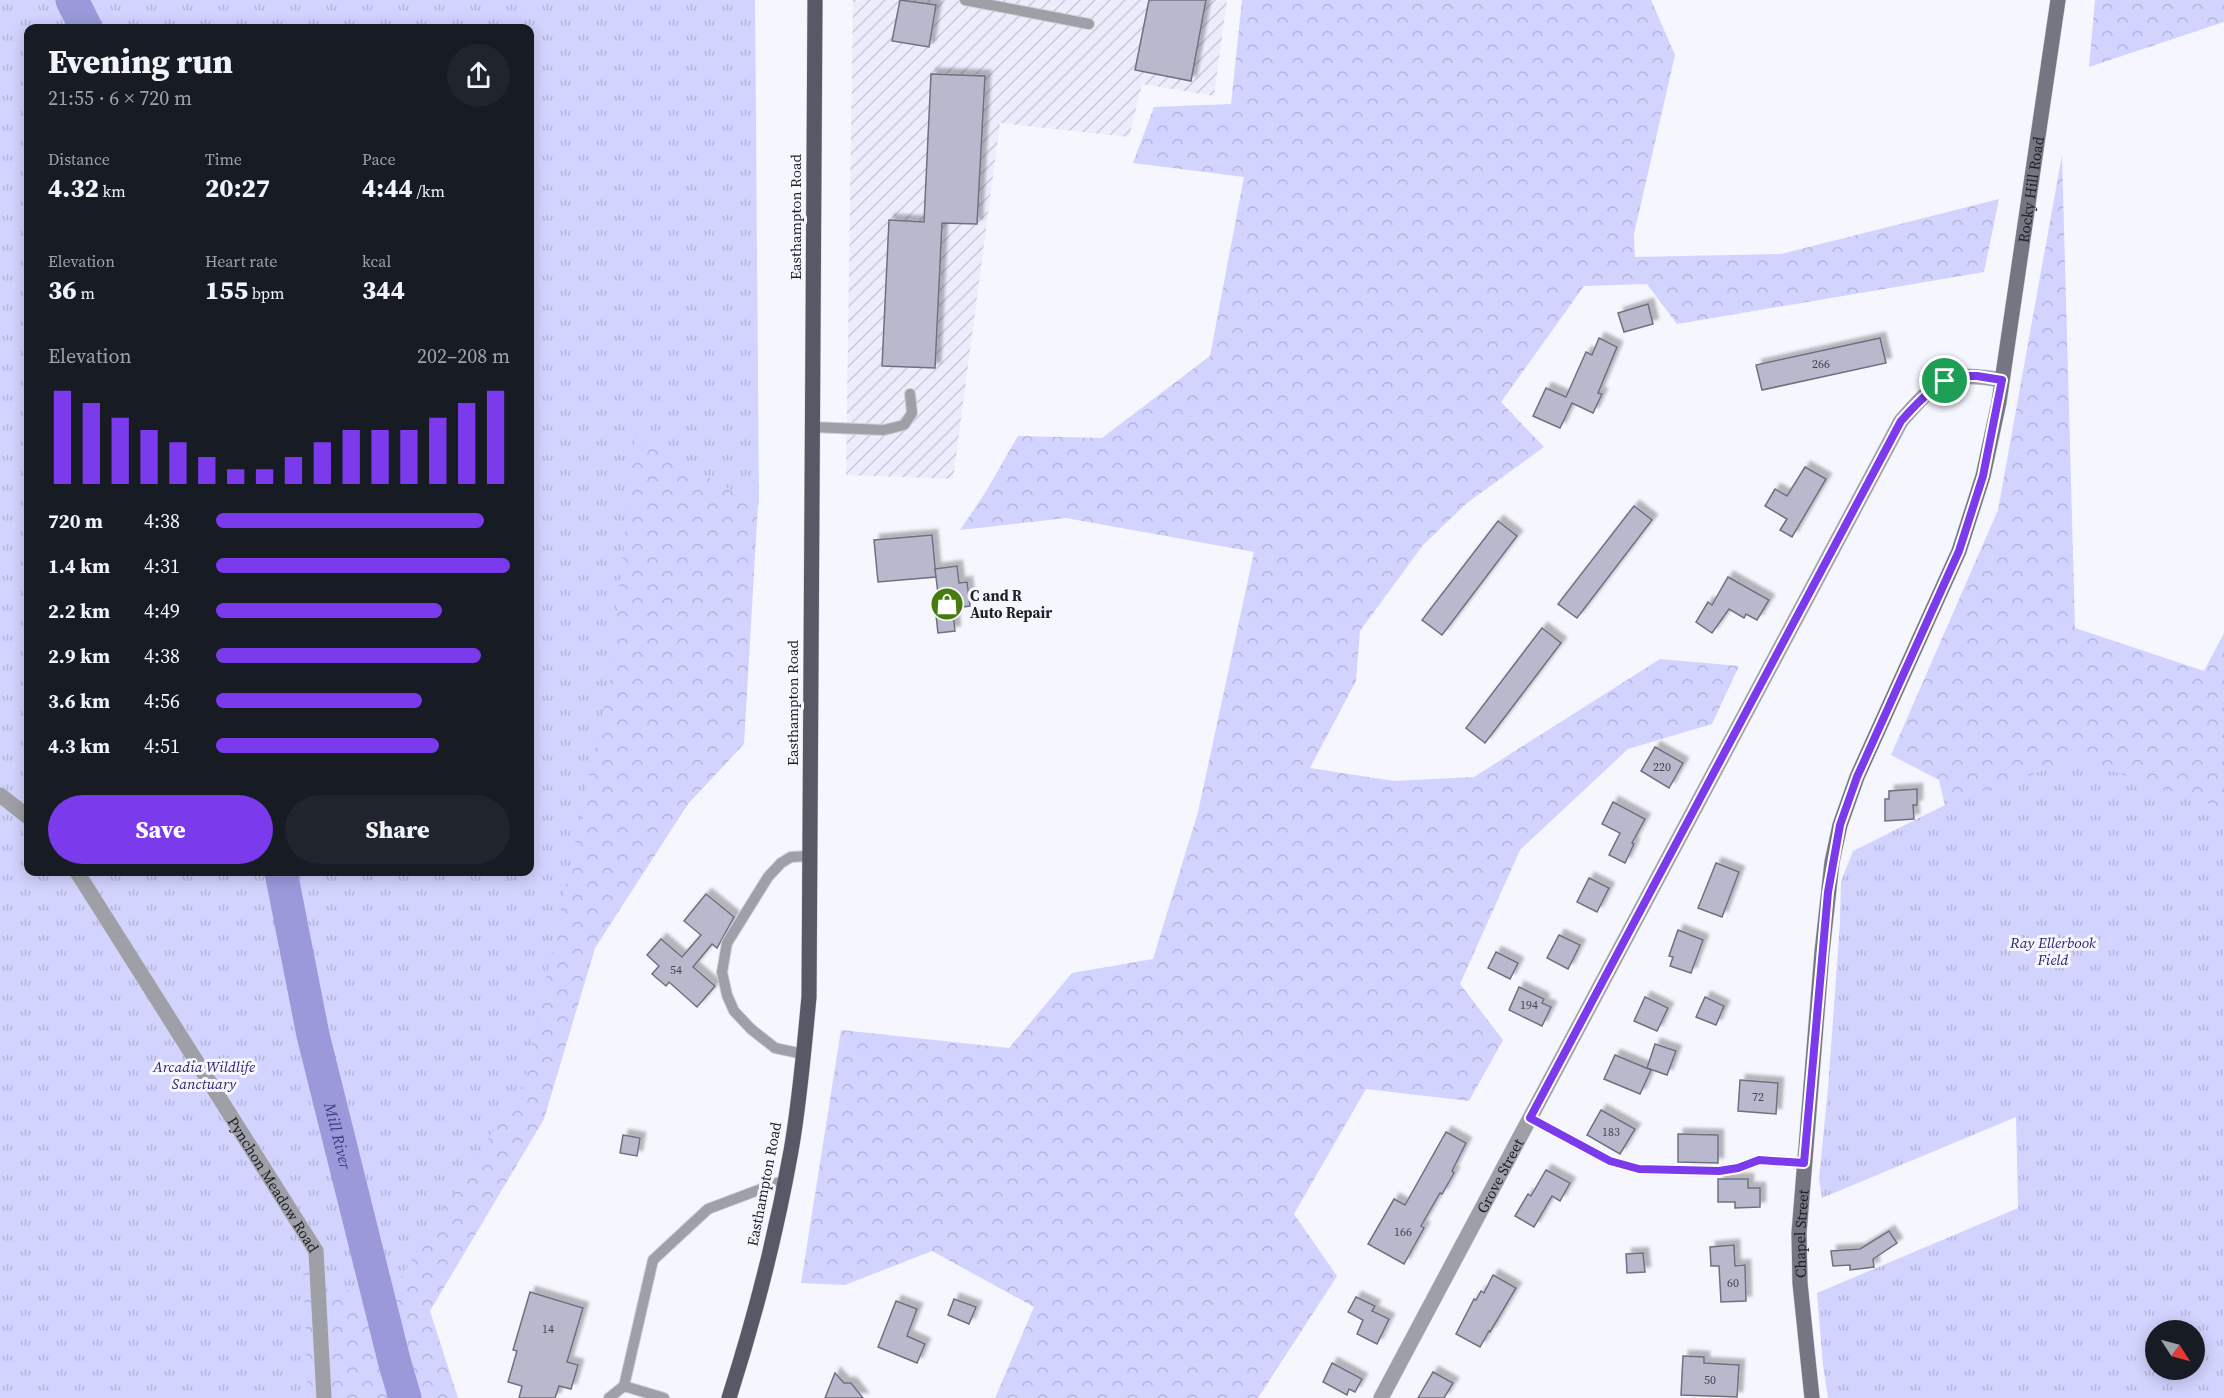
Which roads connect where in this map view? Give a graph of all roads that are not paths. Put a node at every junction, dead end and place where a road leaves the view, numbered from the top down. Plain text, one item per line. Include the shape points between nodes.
1 (815, 0) edge
2 (965, 0) edge
3 (2058, 0) edge
4 (1089, 24) dead end
5 (2002, 380) junction
6 (910, 394) dead end
7 (812, 427) junction
8 (0, 795) edge
9 (24, 814) edge
10 (810, 856) junction
11 (80, 876) edge
12 (803, 1054) junction
13 (1530, 1118) junction
14 (1804, 1163) junction
15 (785, 1180) junction
16 (624, 1386) junction
17 (324, 1398) edge
18 (609, 1398) edge
19 (664, 1398) edge
20 (729, 1398) edge
21 (1381, 1398) edge
22 (1812, 1398) edge

1 - 7 main road, Easthampton Road
2 - 4 lane
3 - 5 main road, Rocky Hill Road
5 - 13 street, Grove Street via 1960,376 1945,381 1925,394 1901,421
5 - 14 main road, Chapel Street via 1983,476 1969,522 1857,777 1840,825 1828,892
6 - 7 lane via 912,413 904,425 884,430
7 - 10 main road, Easthampton Road
8 - 9 street
10 - 12 main road, Easthampton Road via 809,997
10 - 12 lane via 791,857 768,877 727,943 722,972 734,1011 751,1029 776,1048
11 - 17 street, Pynchon Meadow Road via 316,1251
12 - 15 main road, Easthampton Road
13 - 14 lane via 1610,1161 1639,1169 1719,1171 1759,1160
13 - 21 street, Grove Street
14 - 22 main road, Chapel Street via 1800,1283
15 - 16 lane via 708,1209 653,1260
15 - 20 main road, Easthampton Road via 758,1304
16 - 18 lane
16 - 19 lane

